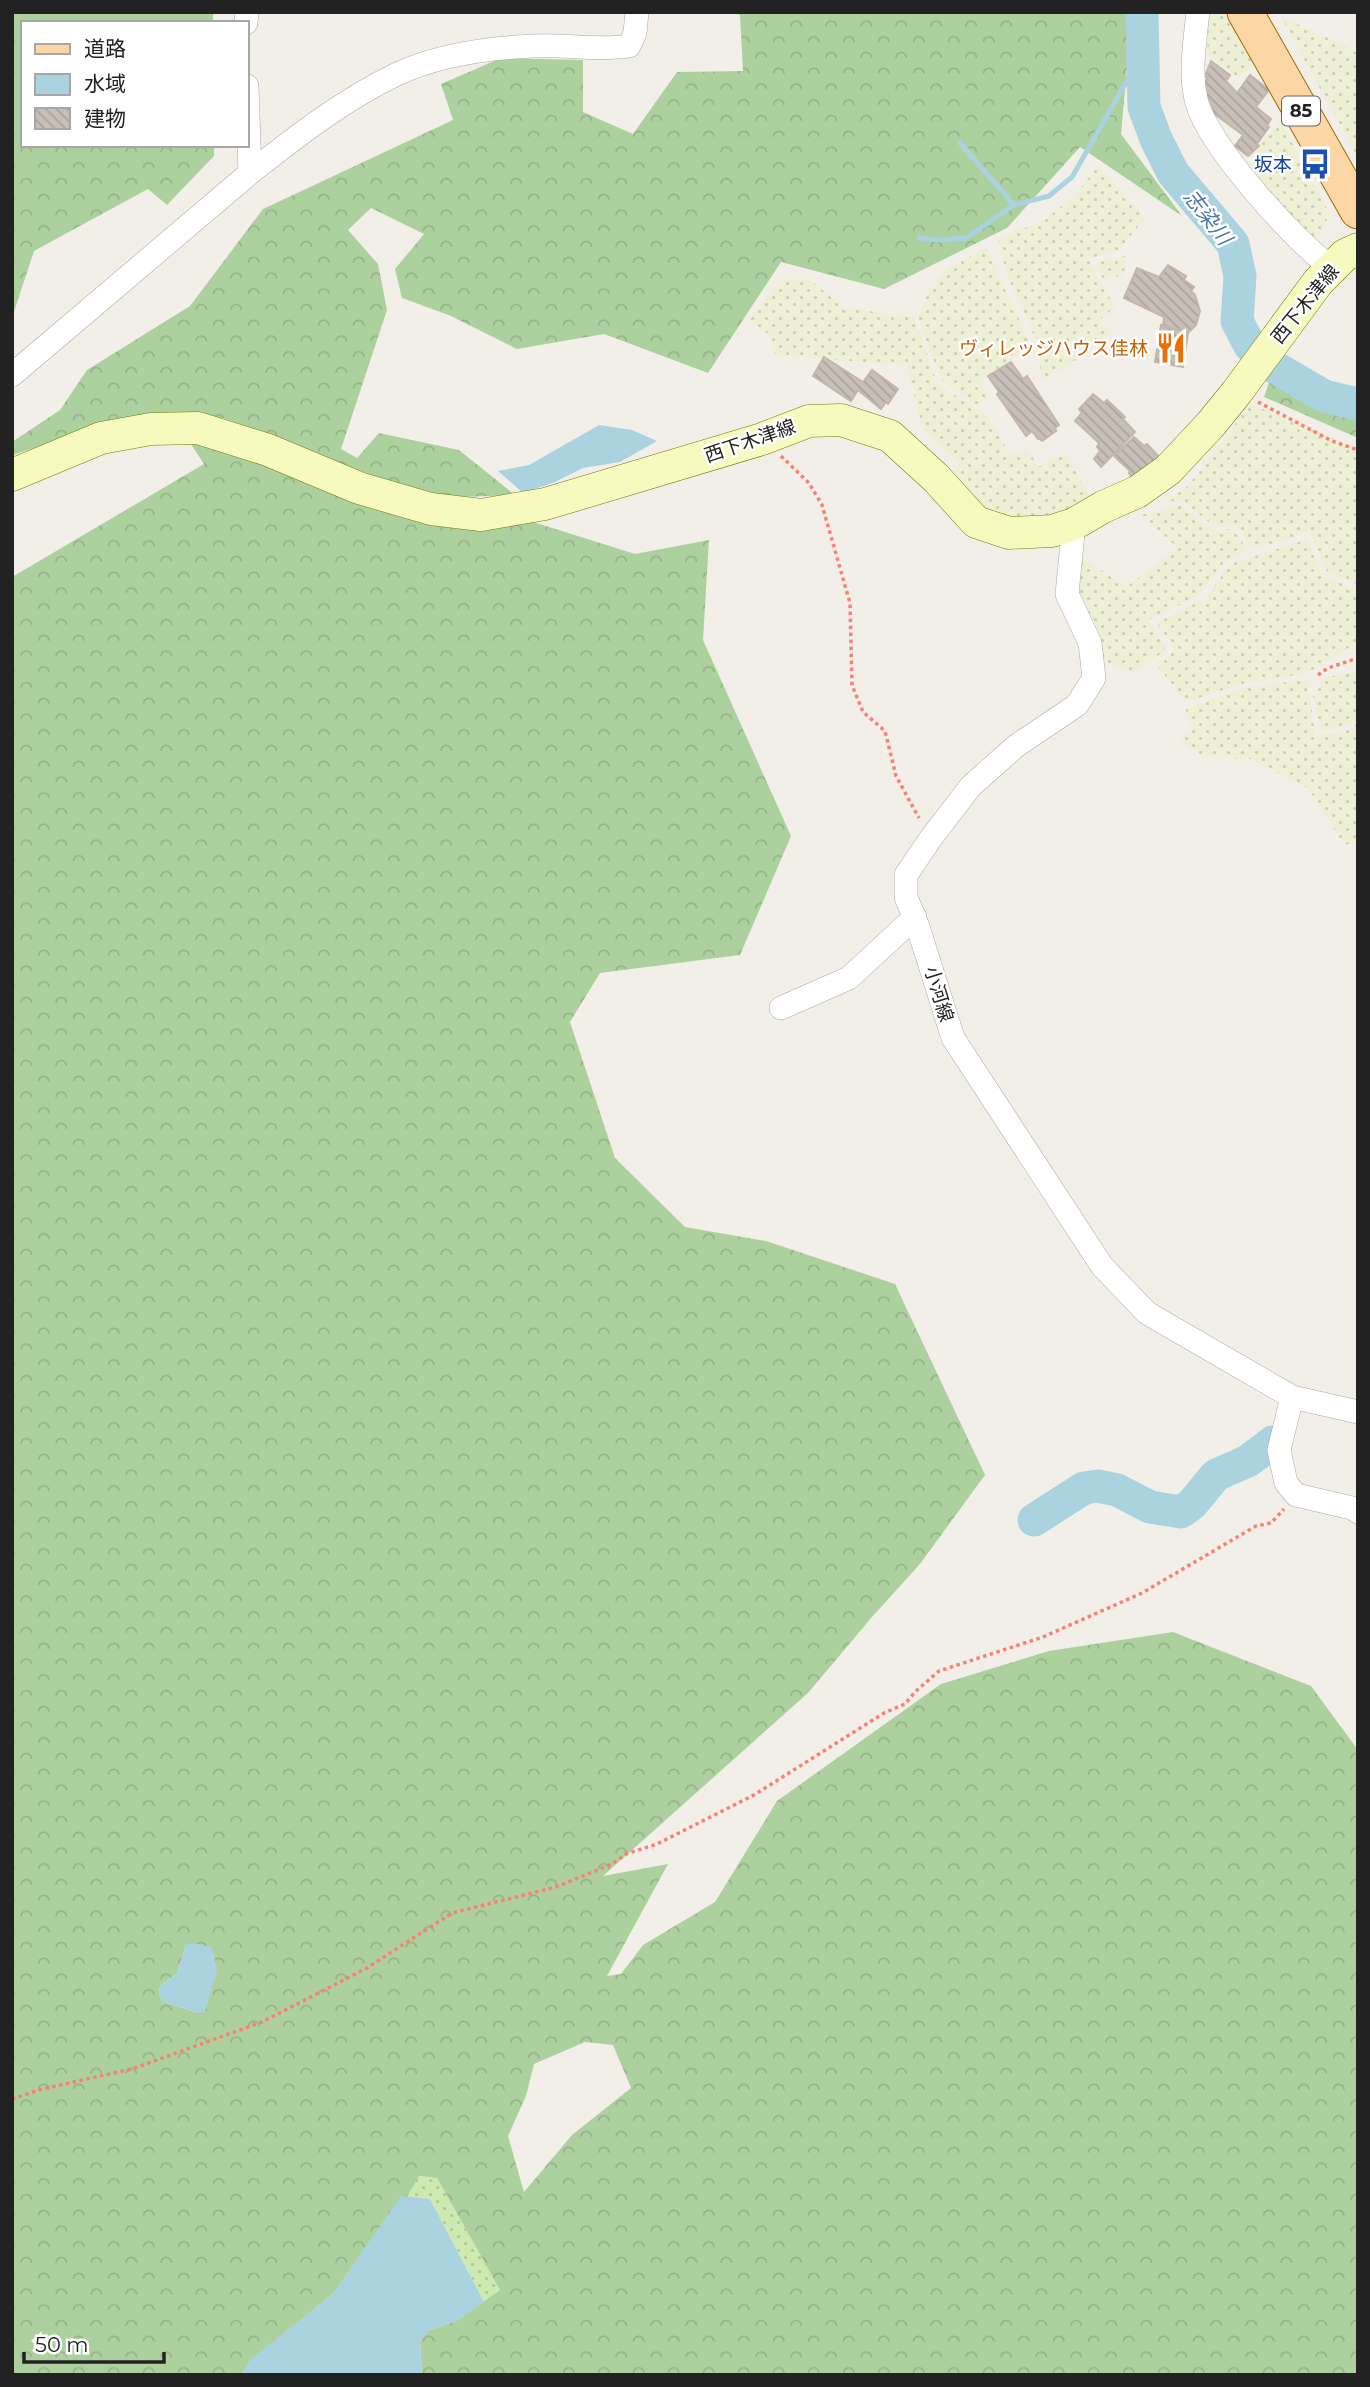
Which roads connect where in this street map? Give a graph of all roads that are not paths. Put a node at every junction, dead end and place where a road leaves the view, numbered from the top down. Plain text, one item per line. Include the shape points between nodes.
1 (637, 12) edge
2 (1198, 12) edge
3 (1245, 12) edge
4 (248, 115) edge
5 (250, 173) junction
6 (1358, 211) edge
7 (1358, 249) edge
8 (1325, 275) junction
9 (12, 376) edge
10 (12, 475) edge
11 (1074, 524) junction
12 (915, 917) junction
13 (781, 1008) dead end
14 (1292, 1396) junction
15 (1358, 1412) edge
16 (1358, 1512) edge

1 - 5 street via 629,46 486,50 398,74 321,118
2 - 8 street via 1194,82 1208,127 1274,214 1315,256
3 - 6 main road, 85
4 - 5 street
5 - 9 street
7 - 8 street, 西下木津線
8 - 11 street, 西下木津線 via 1211,424 1168,470 1137,492
10 - 11 street, 西下木津線 via 101,438 151,429 198,428 268,450 359,488 431,509 481,515 545,503 809,421 841,420 890,436 976,522 1009,533 1052,531
11 - 12 street, 小河線 via 1067,594 1090,643 1094,678 1077,705 1016,746 971,786 931,838 906,875 906,897
12 - 13 street via 849,978
12 - 14 street, 小河線 via 953,1038 1102,1266 1147,1313
14 - 15 street, 小河線
14 - 16 street via 1279,1450 1286,1483 1296,1496

